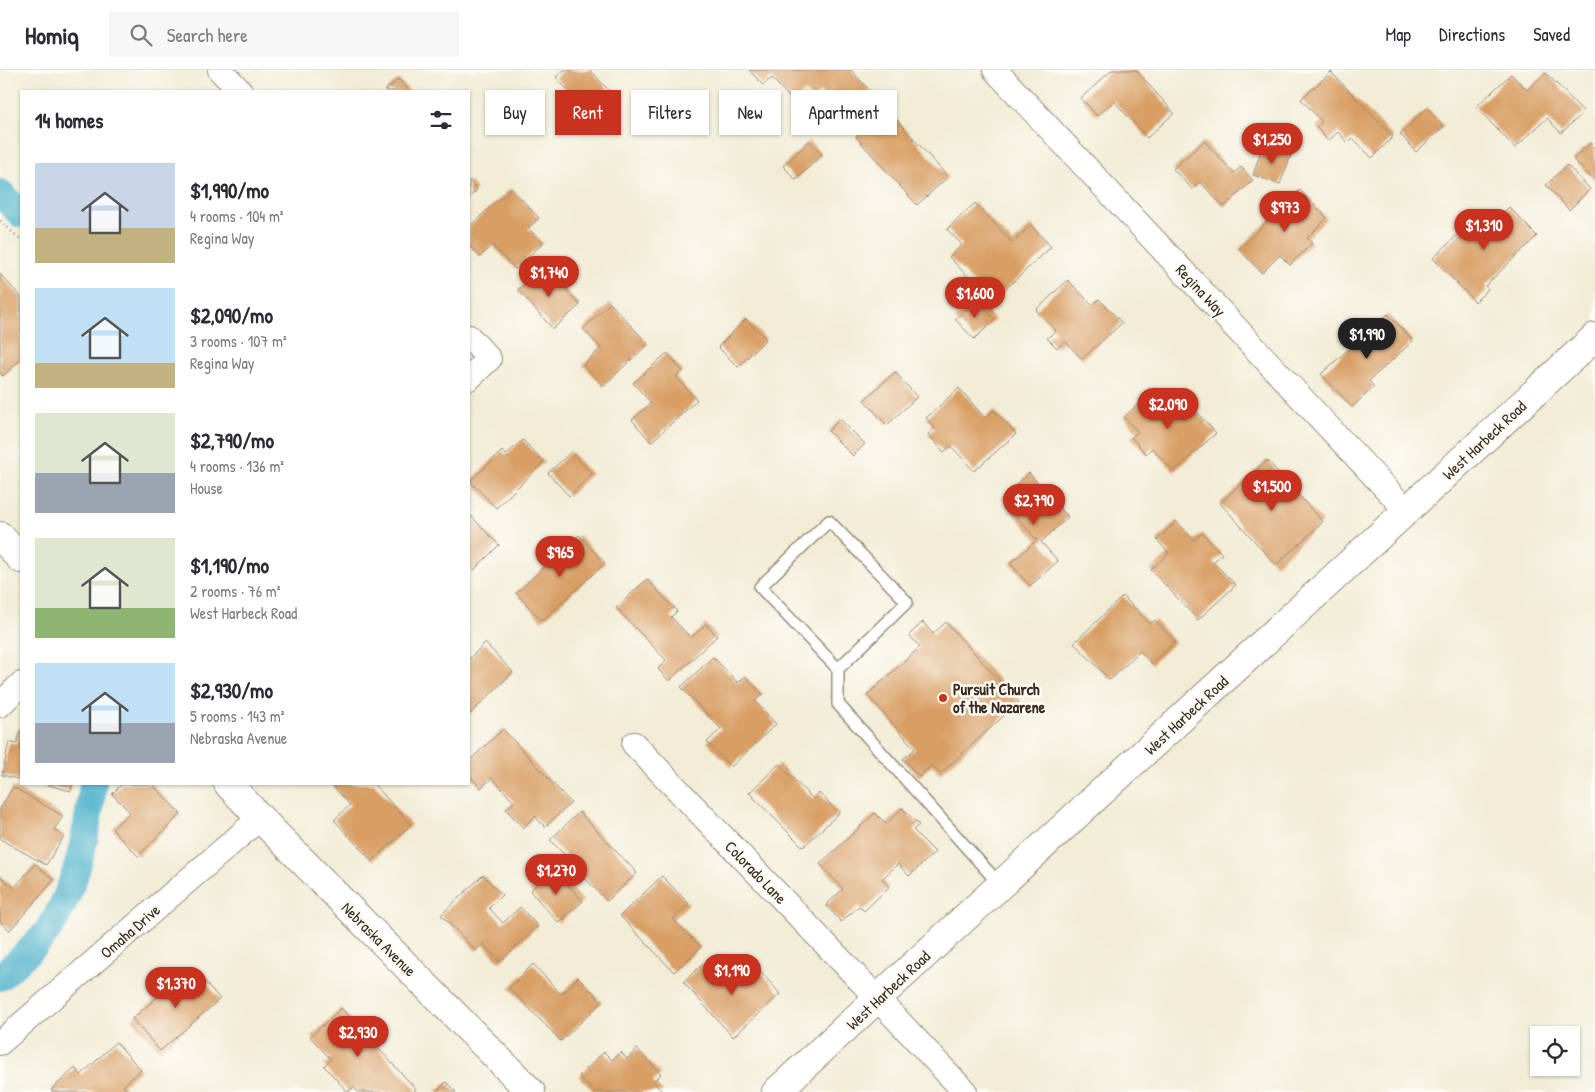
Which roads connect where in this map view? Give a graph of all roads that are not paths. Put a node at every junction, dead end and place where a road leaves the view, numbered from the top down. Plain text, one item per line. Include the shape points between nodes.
1 (220, 70) edge
2 (995, 70) edge
3 (239, 90) edge
4 (470, 338) edge
5 (1595, 338) edge
6 (470, 377) edge
7 (1407, 511) junction
8 (0, 536) edge
9 (20, 558) edge
10 (838, 669) junction
11 (20, 685) edge
12 (0, 704) edge
13 (634, 744) dead end
14 (229, 785) edge
15 (260, 818) junction
16 (1001, 886) junction
17 (878, 999) junction
18 (0, 1043) edge
19 (531, 1092) edge
20 (776, 1092) edge
21 (966, 1092) edge

1 - 3 street
2 - 7 street, Regina Way
4 - 6 street via 489,359
5 - 7 street, West Harbeck Road
7 - 16 street, West Harbeck Road
8 - 9 street
10 - 10 lane via 907,602 829,521 760,587
10 - 16 lane via 838,704
11 - 12 street
13 - 17 street, Colorado Lane
14 - 15 street, Nebraska Avenue
15 - 18 street, Omaha Drive
15 - 19 street, Nebraska Avenue
16 - 17 street, West Harbeck Road
17 - 20 street, West Harbeck Road
17 - 21 street, Colorado Lane

